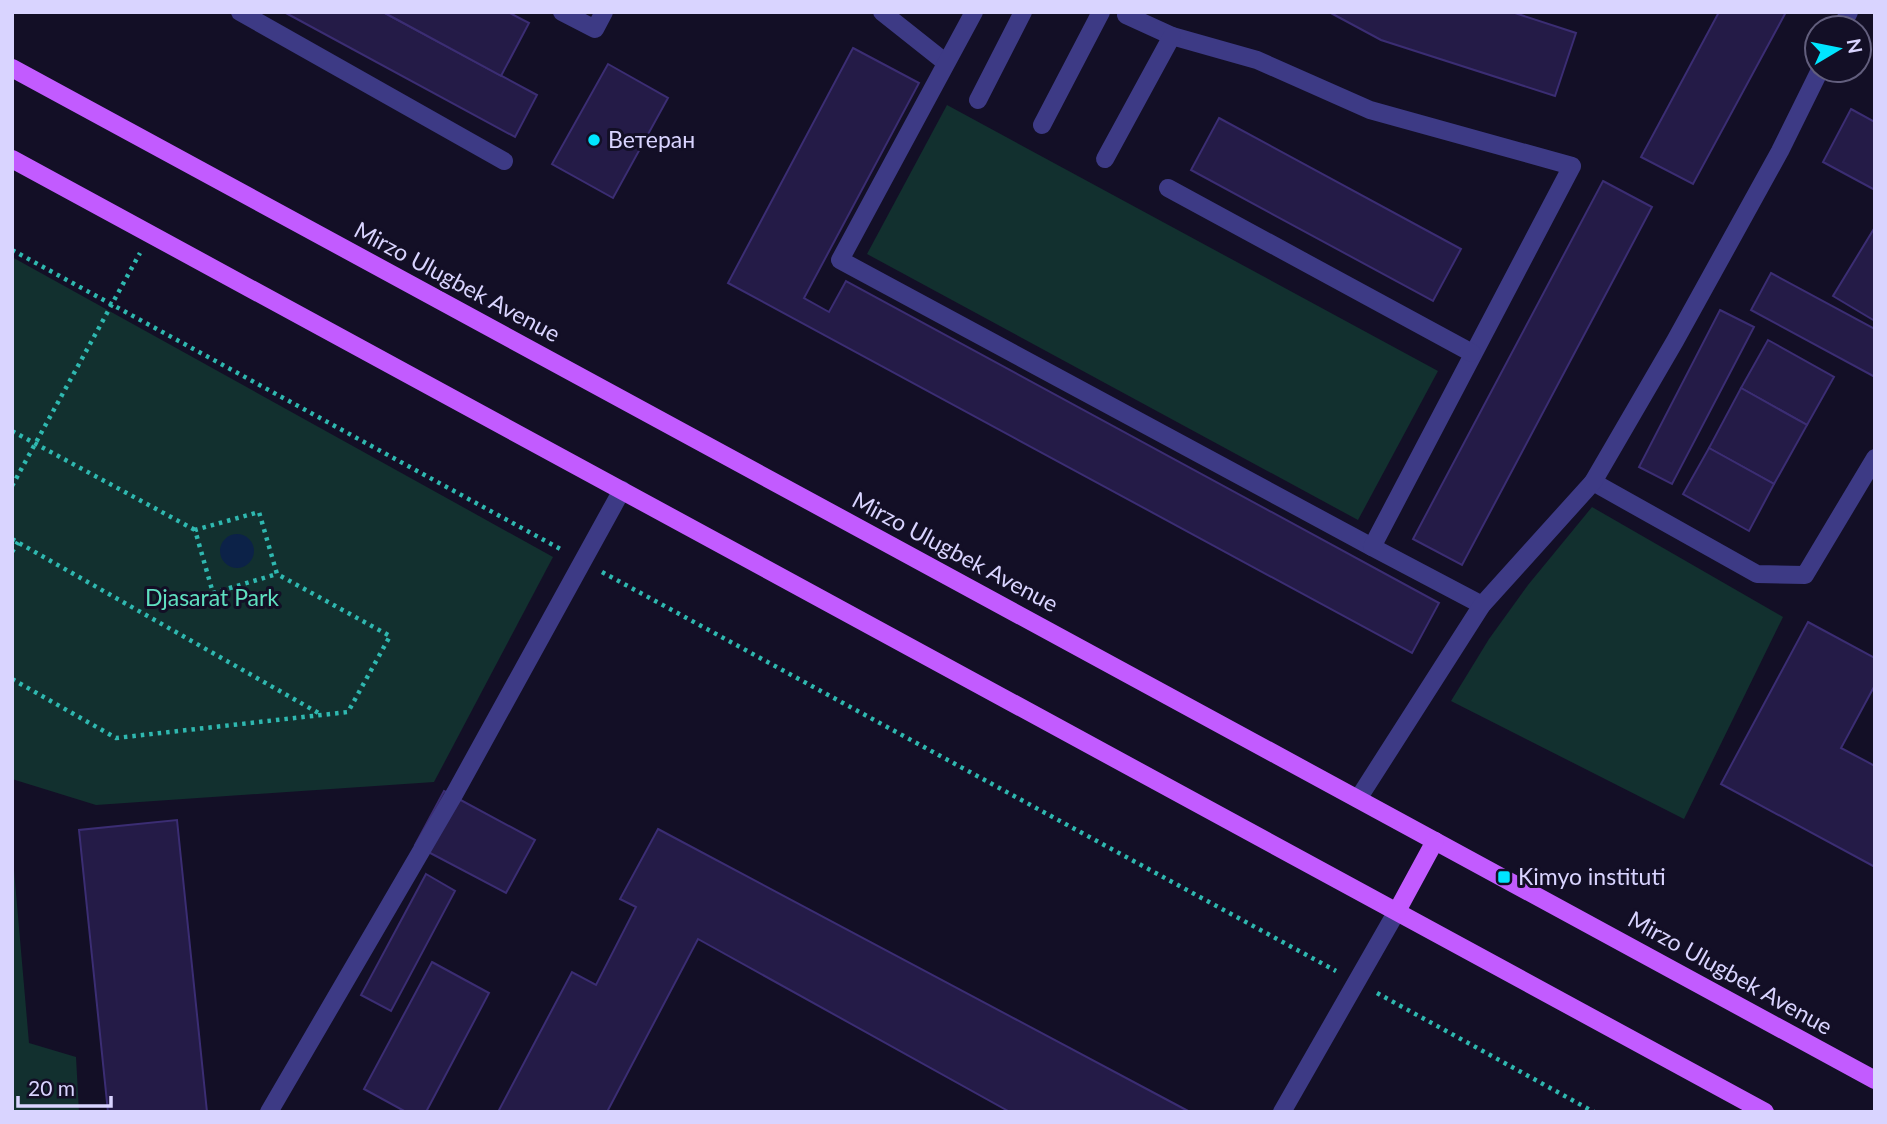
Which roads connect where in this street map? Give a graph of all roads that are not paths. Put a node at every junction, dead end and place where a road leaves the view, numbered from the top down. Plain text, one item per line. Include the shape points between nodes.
1 (240, 12) edge
2 (562, 12) edge
3 (604, 12) edge
4 (881, 12) edge
5 (974, 12) edge
6 (1023, 12) edge
7 (1101, 12) edge
8 (1125, 13) edge
9 (1172, 36) junction
10 (945, 62) junction
11 (12, 68) edge
12 (1813, 84) edge
13 (978, 100) dead end
14 (1042, 125) dead end
15 (12, 159) edge
16 (1105, 159) dead end
17 (504, 161) dead end
18 (1168, 188) dead end
19 (1472, 353) junction
20 (1875, 458) edge
21 (1592, 482) junction
22 (622, 491) junction
23 (1372, 547) junction
24 (1482, 605) junction
25 (1358, 799) junction
26 (1435, 841) junction
27 (1397, 911) junction
28 (1875, 1080) edge
29 (269, 1112) edge
30 (1282, 1112) edge
31 (1765, 1112) edge

1 - 17 street
2 - 3 street via 595,29
4 - 10 street
5 - 10 street
6 - 13 street
7 - 14 street
8 - 9 street
9 - 16 street
9 - 19 street via 1257,60 1370,110 1572,166
10 - 23 street via 840,260
11 - 25 main road, Mirzo Ulugbek Avenue
12 - 21 street via 1774,163
15 - 22 main road
18 - 19 street
19 - 23 street
20 - 21 street via 1805,575 1758,574
21 - 24 street
22 - 27 main road
22 - 29 street via 456,793
23 - 24 street
24 - 25 street
25 - 26 main road, Mirzo Ulugbek Avenue
26 - 27 main road
26 - 28 main road, Mirzo Ulugbek Avenue
27 - 30 street
27 - 31 main road

